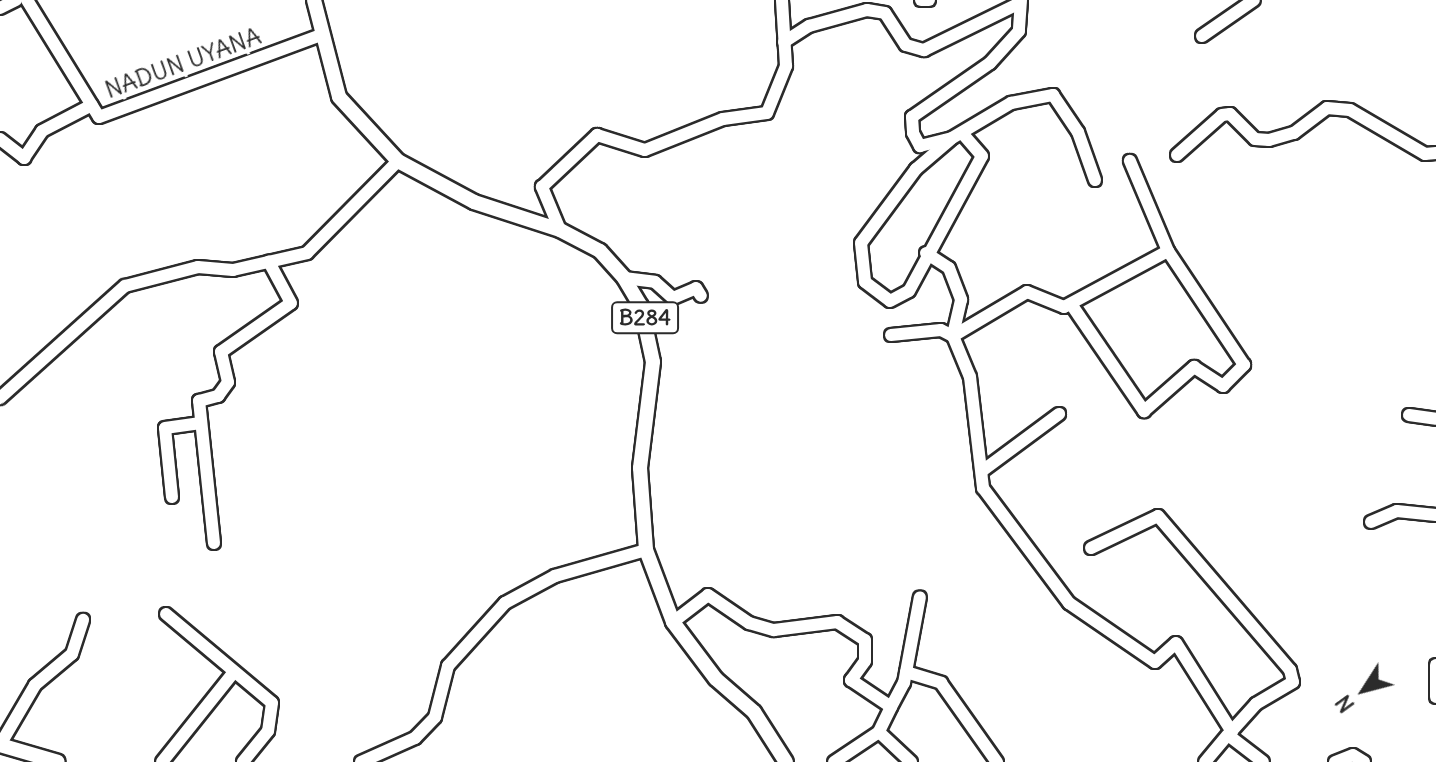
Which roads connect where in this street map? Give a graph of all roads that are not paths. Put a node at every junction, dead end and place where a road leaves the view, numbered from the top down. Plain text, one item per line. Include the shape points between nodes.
1 (16, 0) edge
2 (27, 0) edge
3 (314, 0) edge
4 (782, 0) edge
5 (921, 0) edge
6 (929, 0) edge
7 (1254, 0) edge
8 (1020, 1) edge
9 (0, 8) edge
10 (321, 35) junction
11 (1202, 36) dead end
12 (784, 42) junction
13 (92, 105) junction
14 (957, 135) junction
15 (2, 145) edge
16 (1436, 153) edge
17 (1177, 155) dead end
18 (398, 161) junction
19 (1130, 161) dead end
20 (1095, 180) dead end
21 (560, 230) junction
22 (1168, 251) junction
23 (926, 253) junction
24 (269, 262) junction
25 (624, 278) junction
26 (701, 296) dead end
27 (1071, 304) junction
28 (891, 335) dead end
29 (953, 336) junction
30 (0, 398) edge
31 (1059, 414) dead end
32 (1409, 415) dead end
33 (1436, 419) edge
34 (201, 423) junction
35 (982, 471) junction
36 (172, 497) dead end
37 (1436, 515) edge
38 (1371, 522) dead end
39 (214, 543) dead end
40 (1091, 548) dead end
41 (646, 550) junction
42 (920, 597) dead end
43 (166, 614) dead end
44 (83, 620) dead end
45 (673, 622) junction
46 (1436, 665) edge
47 (906, 672) junction
48 (233, 673) junction
49 (1436, 697) edge
50 (891, 707) junction
51 (879, 732) junction
52 (1230, 734) junction
53 (0, 745) edge
54 (58, 762) edge
55 (162, 762) edge
56 (243, 762) edge
57 (361, 762) edge
58 (786, 762) edge
59 (834, 762) edge
60 (911, 762) edge
61 (997, 762) edge
62 (1205, 762) edge
63 (1263, 762) edge
64 (1335, 762) edge
65 (1364, 762) edge

1 - 9 street
2 - 13 street, NADUN UYANA
3 - 10 main road, B284
4 - 12 street
5 - 6 street
7 - 11 street
8 - 12 street via 924,50 906,45 885,13 867,10 809,26
8 - 14 street via 1019,31 990,63 912,117 920,146
10 - 13 street, NADUN UYANA via 99,117
10 - 18 main road, B284 via 339,97
12 - 21 street via 786,66 767,113 723,119 645,150 597,135 542,187
13 - 15 street via 42,131 24,158
14 - 20 street via 1011,103 1053,95 1078,132
14 - 23 street via 982,156
14 - 23 street via 916,169 861,243 865,282 890,301 909,291
16 - 17 street via 1425,154 1350,110 1327,108 1294,133 1269,140 1255,139 1230,114 1222,115
18 - 21 main road, B284 via 474,202
18 - 24 street via 307,253
19 - 22 street
21 - 25 main road, B284 via 600,251
22 - 27 street
22 - 27 street via 1244,365 1223,386 1194,367 1144,411
23 - 29 street via 949,268 961,300
24 - 30 street via 233,270 198,267 125,286
24 - 34 street via 291,303 221,352 228,382 218,396 199,401
25 - 26 street via 655,282 673,298 696,288
25 - 41 main road, B284 via 641,306 653,362 640,468
27 - 29 street via 1027,292
28 - 29 street via 941,330
29 - 35 street via 970,377
31 - 35 street
32 - 33 street
34 - 36 street via 165,428
34 - 39 street
35 - 52 street via 983,488 1069,603 1155,662 1176,643
37 - 38 street via 1397,511
40 - 52 street via 1158,516 1290,670 1293,682 1256,704
41 - 45 main road, B284
41 - 57 street via 555,576 505,603 448,666 435,717 415,738
42 - 47 street
43 - 48 street
44 - 53 street via 72,654 35,685
45 - 50 street via 708,595 774,630 837,622 865,640 865,661 851,680
45 - 58 main road, B284 via 716,679 754,712
46 - 49 street
47 - 50 street
47 - 61 street via 941,683
48 - 55 street
48 - 56 street via 272,703 268,731
50 - 51 street
51 - 59 street
51 - 60 street
52 - 62 street
52 - 63 street
53 - 54 main road
64 - 65 street via 1353,755

